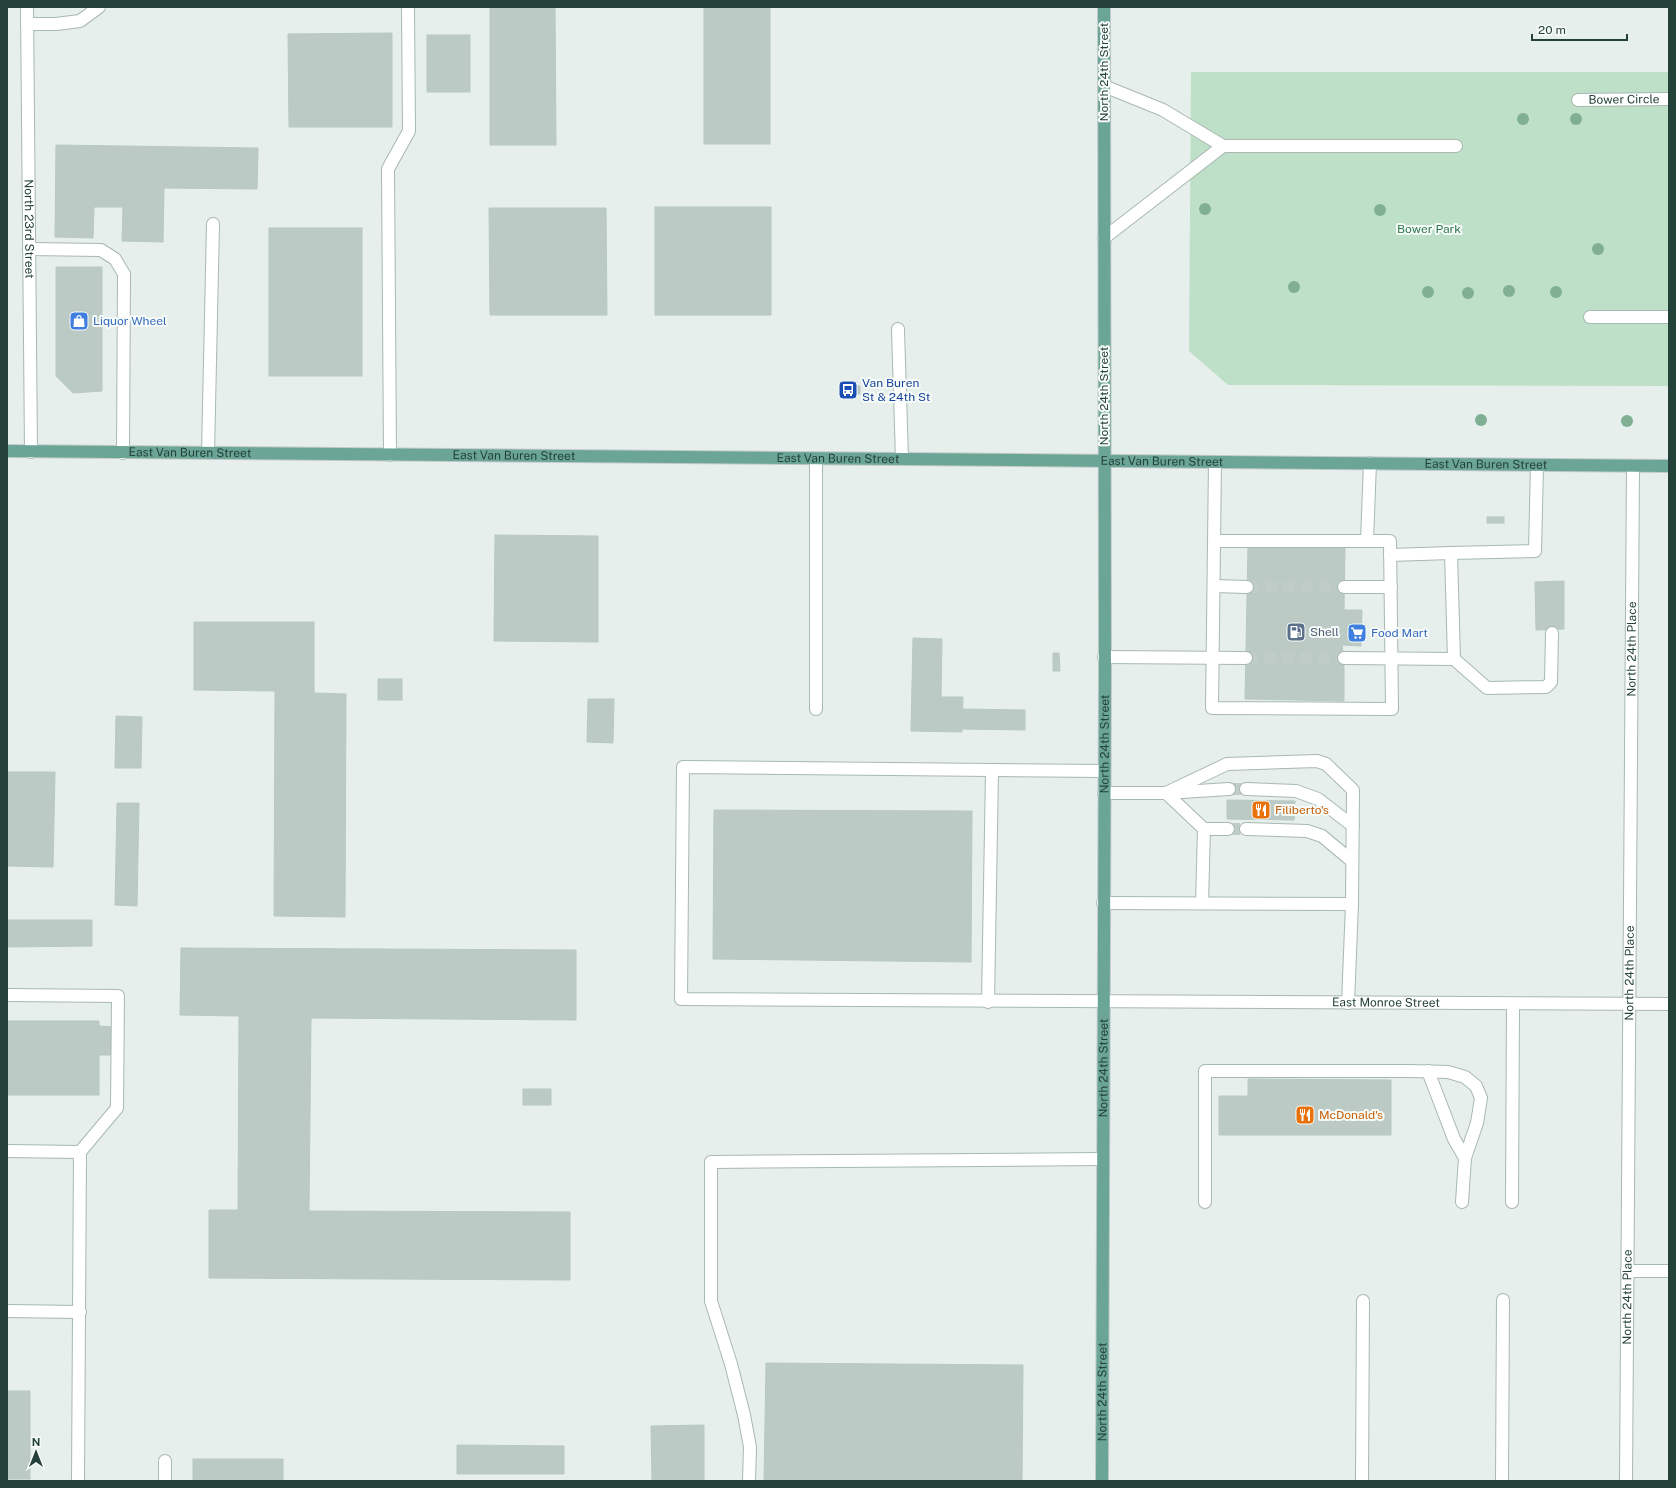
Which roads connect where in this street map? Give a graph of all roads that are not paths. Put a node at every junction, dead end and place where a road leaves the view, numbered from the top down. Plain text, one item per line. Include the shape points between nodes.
1 (27, 7) edge
2 (99, 7) edge
3 (408, 7) edge
4 (1104, 7) edge
5 (27, 24) junction
6 (1104, 86) junction
7 (1669, 98) edge
8 (1578, 100) dead end
9 (1223, 146) junction
10 (1456, 146) dead end
11 (213, 224) dead end
12 (1104, 238) junction
13 (29, 249) junction
14 (1590, 317) dead end
15 (1669, 317) edge
16 (898, 329) dead end
17 (7, 451) edge
18 (31, 452) junction
19 (123, 453) junction
20 (208, 453) junction
21 (390, 455) junction
22 (816, 459) junction
23 (902, 459) junction
24 (1105, 461) junction
25 (1215, 462) junction
26 (1370, 463) junction
27 (1537, 465) junction
28 (1633, 466) junction
29 (1669, 466) edge
30 (1214, 541) junction
31 (1367, 541) junction
32 (1451, 553) junction
33 (1390, 555) junction
34 (1214, 586) junction
35 (1247, 587) tunnel mouth
36 (1344, 588) tunnel mouth
37 (1391, 588) junction
38 (1552, 633) dead end
39 (1104, 657) junction
40 (1213, 658) junction
41 (1246, 658) tunnel mouth
42 (1344, 658) tunnel mouth
43 (1391, 658) junction
44 (1454, 659) junction
45 (816, 709) dead end
46 (992, 771) junction
47 (1104, 771) junction
48 (1229, 789) tunnel mouth
49 (1246, 789) tunnel mouth
50 (1104, 793) junction
51 (1166, 794) junction
52 (1353, 826) junction
53 (1204, 829) junction
54 (1228, 829) tunnel mouth
55 (1246, 829) tunnel mouth
56 (1352, 861) junction
57 (1103, 902) junction
58 (1202, 903) junction
59 (1352, 904) junction
60 (7, 995) edge
61 (988, 1002) junction
62 (1103, 1002) junction
63 (1348, 1003) junction
64 (1513, 1004) junction
65 (1628, 1004) junction
66 (1669, 1004) edge
67 (1428, 1071) junction
68 (7, 1151) edge
69 (80, 1152) junction
70 (1465, 1158) junction
71 (1103, 1159) junction
72 (1205, 1202) dead end
73 (1462, 1202) dead end
74 (1512, 1202) dead end
75 (1627, 1271) junction
76 (1669, 1271) edge
77 (1503, 1300) dead end
78 (1363, 1301) dead end
79 (7, 1311) edge
80 (80, 1312) junction
81 (165, 1461) dead end
82 (78, 1481) edge
83 (165, 1481) edge
84 (749, 1481) edge
85 (1102, 1481) edge
86 (1362, 1481) edge
87 (1502, 1481) edge
88 (1626, 1481) edge

1 - 5 street, North 23rd Street
2 - 5 street via 80,20 56,24
3 - 21 street via 409,131 388,169
4 - 6 main road, North 24th Street
5 - 13 street, North 23rd Street
6 - 9 street via 1162,110
6 - 12 main road, North 24th Street
7 - 8 street, Bower Circle
9 - 10 street
9 - 12 street
11 - 20 street
12 - 24 main road, North 24th Street
13 - 18 street, North 23rd Street
13 - 19 street via 101,250 115,259 124,274
14 - 15 street
16 - 23 street
17 - 18 main road, East Van Buren Street
18 - 19 main road, East Van Buren Street
19 - 20 main road, East Van Buren Street
20 - 21 main road, East Van Buren Street
21 - 22 main road, East Van Buren Street
22 - 23 main road, East Van Buren Street
22 - 45 street
23 - 24 main road, East Van Buren Street
24 - 25 main road, East Van Buren Street
24 - 39 main road, North 24th Street
25 - 26 main road, East Van Buren Street
25 - 30 street
26 - 27 main road, East Van Buren Street
26 - 31 street
27 - 28 main road, East Van Buren Street
27 - 32 street via 1535,551
28 - 29 main road, East Van Buren Street
28 - 65 street, North 24th Place
30 - 31 street
30 - 34 street
31 - 33 street via 1390,541
32 - 33 street
32 - 44 street
33 - 37 street
34 - 35 street
34 - 40 street
36 - 37 street
37 - 43 street
38 - 44 street via 1551,682 1546,687 1487,688
39 - 40 street
39 - 47 main road, North 24th Street
40 - 41 street
40 - 43 street via 1212,708 1392,709
42 - 43 street
43 - 44 street
46 - 47 street
46 - 61 street
46 - 61 street, East Monroe Street via 683,767 681,1000
47 - 50 main road, North 24th Street
48 - 51 street
49 - 52 street via 1296,791 1318,799
50 - 51 street
50 - 57 main road, North 24th Street
51 - 52 street via 1227,764 1317,761 1326,764 1353,790
51 - 53 street
52 - 56 street
53 - 54 street
53 - 58 street
55 - 56 street via 1307,831 1322,836
56 - 59 street
57 - 58 street
57 - 62 main road, North 24th Street
58 - 59 street
59 - 63 street
60 - 69 street via 118,996 117,1108
61 - 62 street, East Monroe Street
62 - 63 street, East Monroe Street
62 - 71 main road, North 24th Street
63 - 64 street, East Monroe Street
64 - 65 street, East Monroe Street
64 - 74 street
65 - 66 street, East Monroe Street
65 - 75 street, North 24th Place
67 - 70 street via 1454,1139
67 - 70 street via 1455,1073 1476,1086 1480,1098 1477,1123
67 - 72 street via 1205,1071
68 - 69 street
69 - 80 street
70 - 73 street
71 - 84 street via 711,1162 711,1301 744,1415 750,1447
71 - 85 main road, North 24th Street
75 - 76 street
75 - 88 street, North 24th Place
77 - 87 street
78 - 86 street
79 - 80 street
80 - 82 street
81 - 83 street

